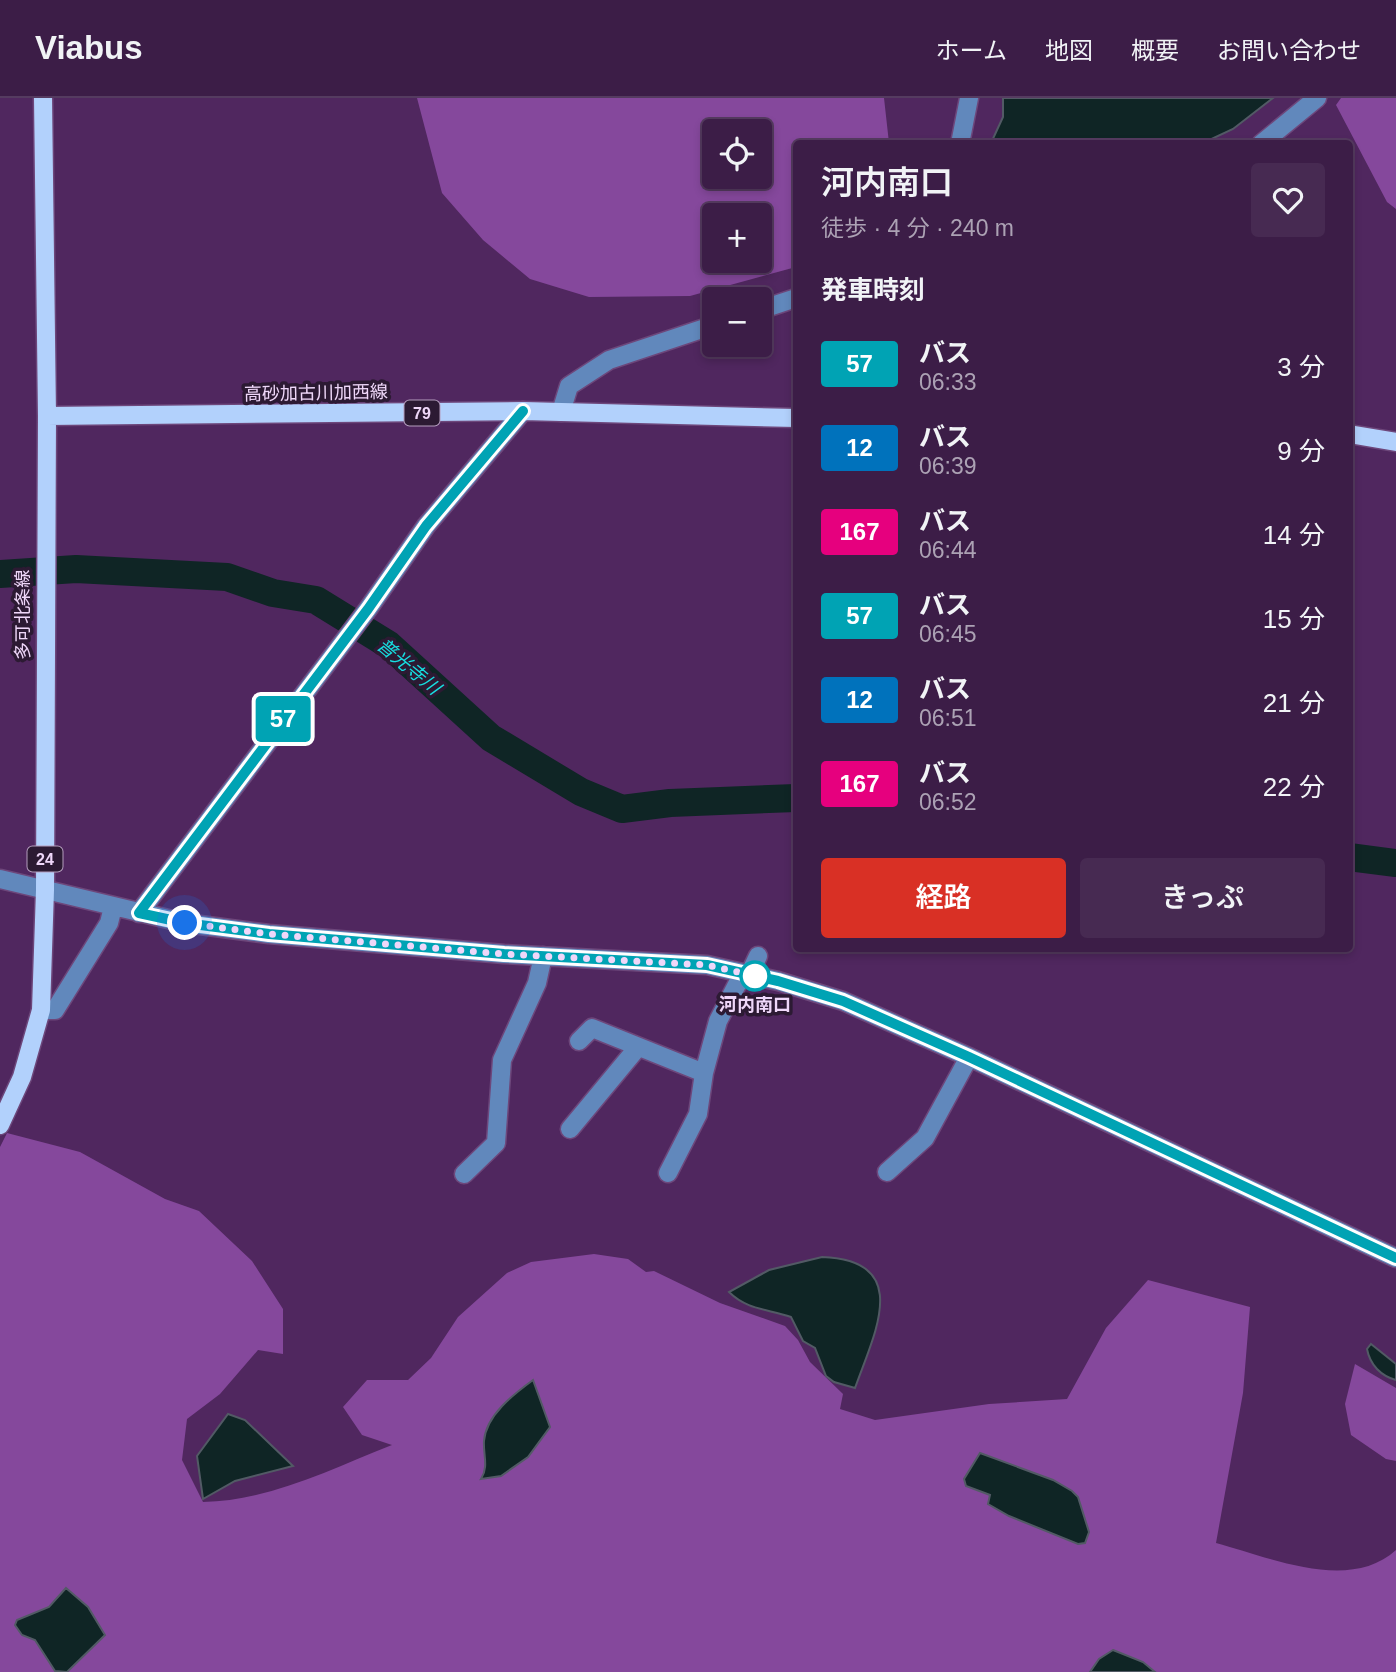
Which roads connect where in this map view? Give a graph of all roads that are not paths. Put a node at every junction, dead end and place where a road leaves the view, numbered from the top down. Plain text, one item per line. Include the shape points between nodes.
1 (43, 98) edge
2 (969, 98) edge
3 (1317, 98) edge
4 (961, 140) edge
5 (1266, 140) edge
6 (793, 299) edge
7 (772, 306) edge
8 (702, 329) edge
9 (523, 411) junction
10 (561, 412) junction
11 (47, 416) junction
12 (793, 418) edge
13 (1353, 435) edge
14 (1396, 442) edge
15 (0, 879) edge
16 (45, 890) junction
17 (113, 907) junction
18 (139, 913) junction
19 (542, 956) junction
20 (758, 956) dead end
21 (746, 974) junction
22 (41, 1010) junction
23 (579, 1041) dead end
24 (638, 1047) junction
25 (969, 1057) junction
26 (704, 1073) junction
27 (0, 1125) edge
28 (569, 1129) dead end
29 (887, 1172) dead end
30 (668, 1173) dead end
31 (464, 1174) dead end
32 (1396, 1258) edge

1 - 11 main road, 多可北条線 / 24
2 - 4 street
3 - 5 street
6 - 7 street
8 - 10 street via 609,360 569,386
9 - 10 main road, 高砂加古川加西線 / 79
9 - 11 main road, 高砂加古川加西線 / 79
9 - 18 street via 426,526
10 - 12 main road, 高砂加古川加西線 / 79
11 - 16 main road, 多可北条線 / 24
13 - 14 main road
15 - 16 street
16 - 17 street
16 - 22 main road, 多可北条線 / 24
17 - 18 street
17 - 22 street via 109,923 55,1010
18 - 19 street via 269,934
19 - 21 street via 707,965
19 - 31 street via 537,983 502,1060 496,1143
20 - 21 street
21 - 25 street via 843,1001
21 - 26 street via 718,1021
22 - 27 main road, 多可北条線 / 24 via 22,1077
23 - 24 street via 592,1028
24 - 26 street
24 - 28 street
25 - 29 street via 925,1138
25 - 32 street
26 - 30 street via 698,1114

